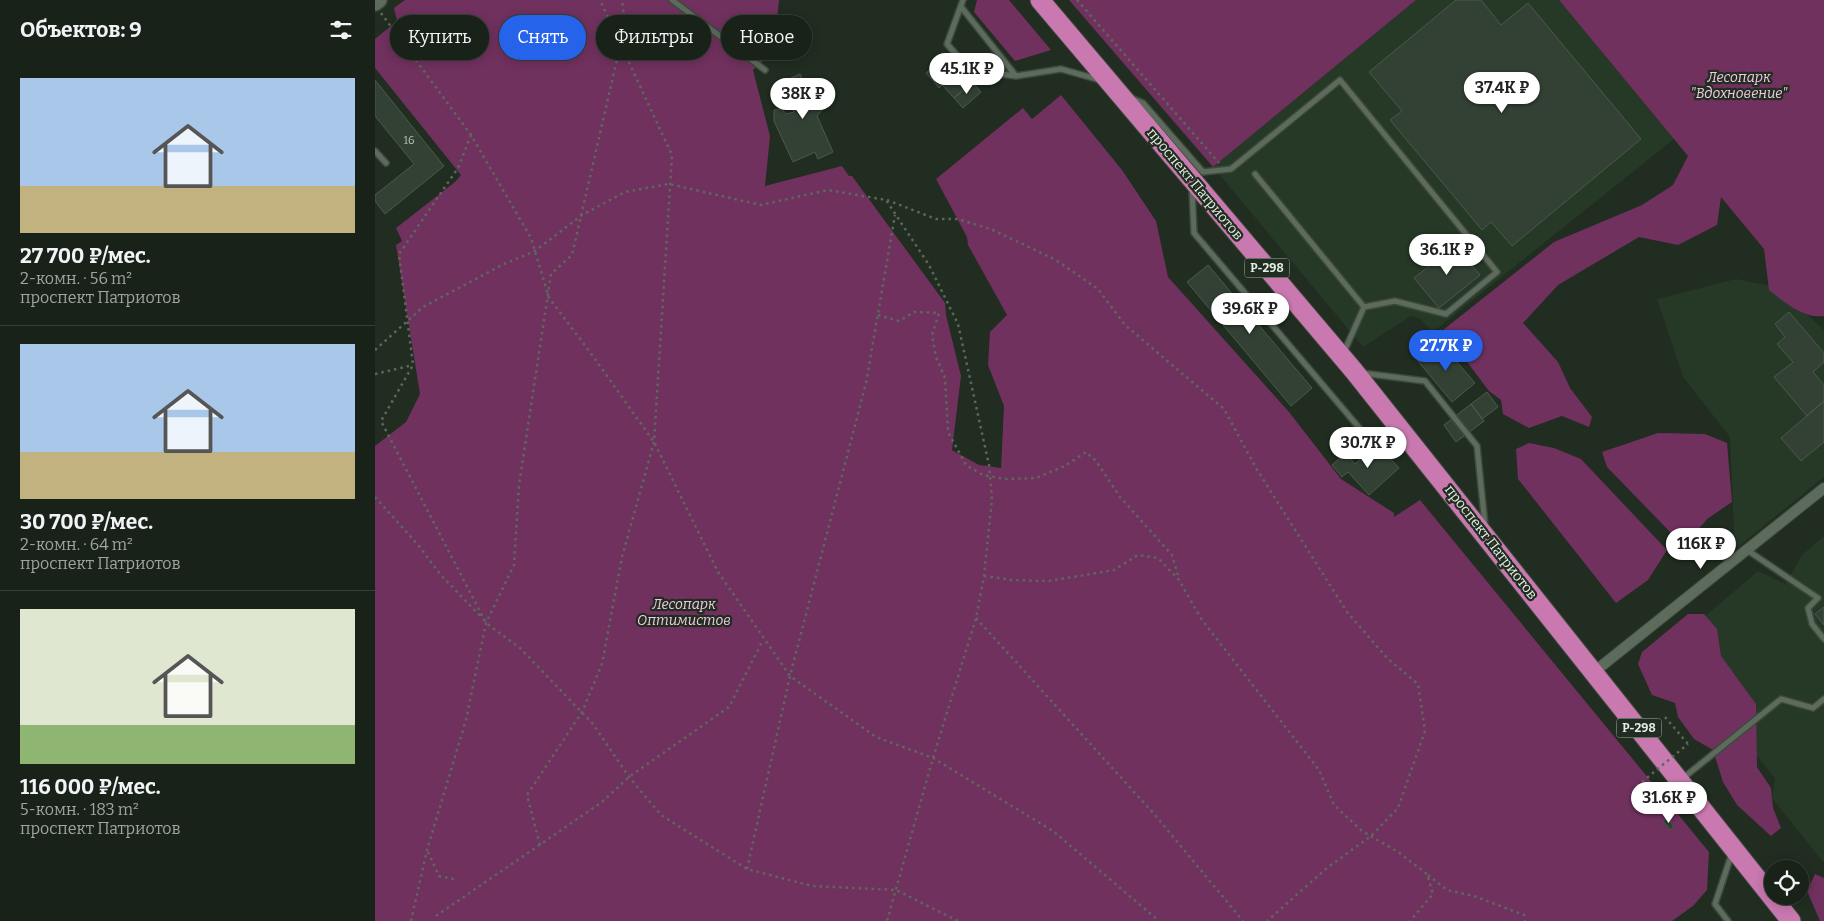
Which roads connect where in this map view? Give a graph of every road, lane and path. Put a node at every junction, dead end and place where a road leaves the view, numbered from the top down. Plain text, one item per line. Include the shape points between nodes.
1 (600, 0) edge
2 (623, 0) edge
3 (672, 0) edge
4 (963, 0) edge
5 (1040, 0) edge
6 (1077, 0) edge
7 (378, 5) edge
8 (961, 8) junction
9 (608, 15) edge
10 (624, 15) edge
11 (617, 60) edge
12 (629, 60) edge
13 (765, 70) dead end
14 (1016, 76) junction
15 (1114, 88) junction
16 (471, 135) junction
17 (375, 151) edge
18 (386, 163) dead end
19 (1227, 170) junction
20 (1255, 174) dead end
21 (1191, 178) junction
22 (669, 184) junction
23 (886, 200) junction
24 (582, 215) junction
25 (895, 215) junction
26 (535, 251) junction
27 (549, 298) junction
28 (1364, 306) junction
29 (878, 314) junction
30 (407, 322) junction
31 (375, 350) edge
32 (1348, 364) junction
33 (413, 365) junction
34 (375, 374) edge
35 (1406, 435) junction
36 (653, 442) junction
37 (990, 476) junction
38 (1824, 488) edge
39 (375, 497) edge
40 (1486, 536) junction
41 (1747, 550) junction
42 (984, 576) junction
43 (1179, 580) junction
44 (1824, 595) edge
45 (1818, 598) junction
46 (976, 618) junction
47 (486, 623) junction
48 (1824, 639) edge
49 (763, 640) junction
50 (1594, 672) junction
51 (790, 676) junction
52 (1824, 699) edge
53 (582, 712) junction
54 (1665, 717) dead end
55 (933, 758) junction
56 (629, 777) junction
57 (1680, 780) junction
58 (1655, 809) dead end
59 (1371, 836) junction
60 (540, 845) junction
61 (1733, 848) junction
62 (427, 850) junction
63 (747, 868) junction
64 (1427, 874) junction
65 (454, 879) dead end
66 (896, 890) junction
67 (436, 916) dead end
68 (411, 921) edge
69 (887, 921) edge
70 (958, 921) edge
71 (1159, 921) edge
72 (1243, 921) edge
73 (1267, 921) edge
74 (1410, 921) edge
75 (1525, 921) edge
76 (1728, 921) edge
77 (1791, 921) edge

1 - 9 path
2 - 10 path
3 - 13 lane
4 - 8 lane
5 - 15 highway, проспект Патриотов / Р-298
6 - 19 path
7 - 16 path
8 - 14 lane
8 - 14 lane via 947,44 970,70
11 - 24 path
12 - 22 path via 672,155
14 - 15 lane via 1061,69
15 - 19 lane via 1143,103 1203,172
15 - 21 highway, проспект Патриотов / Р-298
16 - 26 path via 531,238
16 - 30 path via 458,168 399,254
17 - 18 lane
19 - 28 lane via 1340,80 1497,272 1446,314 1395,302
20 - 28 lane
21 - 32 highway, проспект Патриотов / Р-298
21 - 35 lane via 1195,232 1367,437
22 - 23 path via 761,205 828,190
22 - 24 path via 625,192
22 - 36 path
23 - 25 path
23 - 59 path via 936,219 958,219 993,230 1056,260 1098,289 1125,325 1224,409 1256,468 1347,612 1388,658 1418,684 1425,731 1397,808
24 - 26 path
24 - 27 path via 572,255 551,274
25 - 29 path
25 - 37 path via 929,265 958,324
26 - 27 path
26 - 30 path via 423,307
27 - 36 path
27 - 47 path via 519,485 514,565
28 - 32 lane
29 - 37 path via 899,320 913,312 939,313 932,335 935,357 945,378 948,432 967,465
29 - 51 path via 866,383
30 - 31 path
30 - 33 path
32 - 35 highway, проспект Патриотов / Р-298
32 - 40 lane via 1425,381 1477,446
33 - 34 path
33 - 47 path via 381,421
35 - 40 highway, проспект Патриотов / Р-298
36 - 49 path via 718,572
36 - 53 path via 622,557 602,664
37 - 42 path via 992,499
37 - 43 path via 1036,478 1065,466 1086,452 1172,555
38 - 41 street
39 - 47 path via 419,546 439,574
40 - 50 highway, проспект Патриотов / Р-298
41 - 45 lane
41 - 50 street
42 - 43 path via 1049,581 1114,570 1138,555 1158,558
42 - 46 path
43 - 59 path via 1202,620 1319,770 1334,805
44 - 45 lane
45 - 48 lane via 1808,608 1812,624
46 - 55 path
46 - 72 path via 1155,815
47 - 53 path via 520,648
47 - 62 path via 466,720
49 - 51 path
49 - 56 path via 729,707
50 - 57 highway, проспект Патриотов / Р-298
51 - 55 path via 876,737
51 - 63 path
52 - 57 lane via 1813,708 1781,699
53 - 56 path
53 - 60 path via 527,796
54 - 58 path, bridge via 1688,744 1637,786
55 - 66 path
55 - 71 path via 1053,831
56 - 60 path via 602,802
56 - 63 path via 661,815
57 - 61 highway, проспект Патриотов / Р-298
59 - 64 path
59 - 73 path via 1327,868
60 - 67 path
61 - 76 lane via 1715,904
61 - 77 highway, проспект Патриотов / Р-298
62 - 65 path via 439,876
62 - 68 path
63 - 66 path via 812,886
64 - 74 path via 1433,894
64 - 75 path via 1447,890 1501,905 1524,915
66 - 69 path
66 - 70 path

